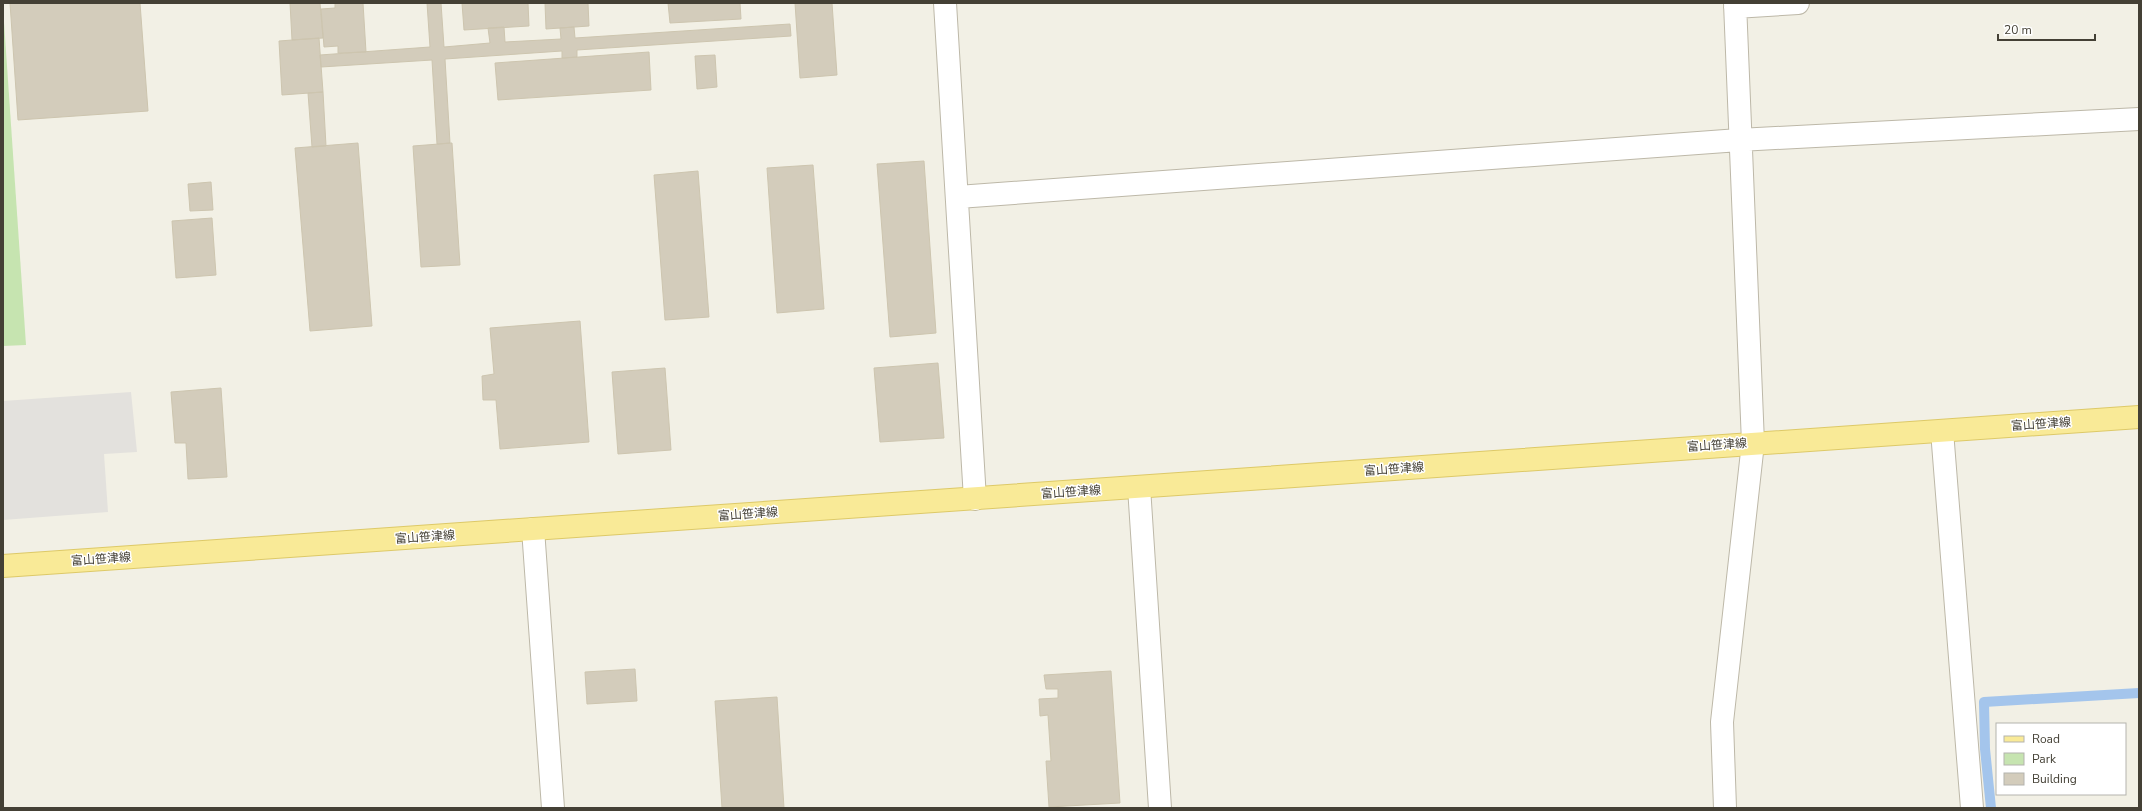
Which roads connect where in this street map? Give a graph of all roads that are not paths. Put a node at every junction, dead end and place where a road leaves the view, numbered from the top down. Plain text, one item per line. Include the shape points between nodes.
1 (945, 3) edge
2 (1798, 3) edge
3 (1735, 5) edge
4 (2139, 119) edge
5 (1739, 140) junction
6 (958, 197) junction
7 (2139, 418) edge
8 (1942, 431) junction
9 (1753, 443) junction
10 (1139, 487) junction
11 (975, 499) junction
12 (533, 529) junction
13 (3, 566) edge
14 (553, 808) edge
15 (1160, 808) edge
16 (1725, 808) edge
17 (1972, 808) edge

1 - 6 street
2 - 3 street
3 - 5 street
4 - 5 street
5 - 6 street
5 - 9 street
6 - 11 street
7 - 8 main road, 富山笹津線
8 - 9 main road, 富山笹津線
8 - 17 street
9 - 10 main road, 富山笹津線
9 - 16 street via 1722,722
10 - 11 main road, 富山笹津線
10 - 15 street
11 - 12 main road, 富山笹津線
12 - 13 main road, 富山笹津線
12 - 14 street

